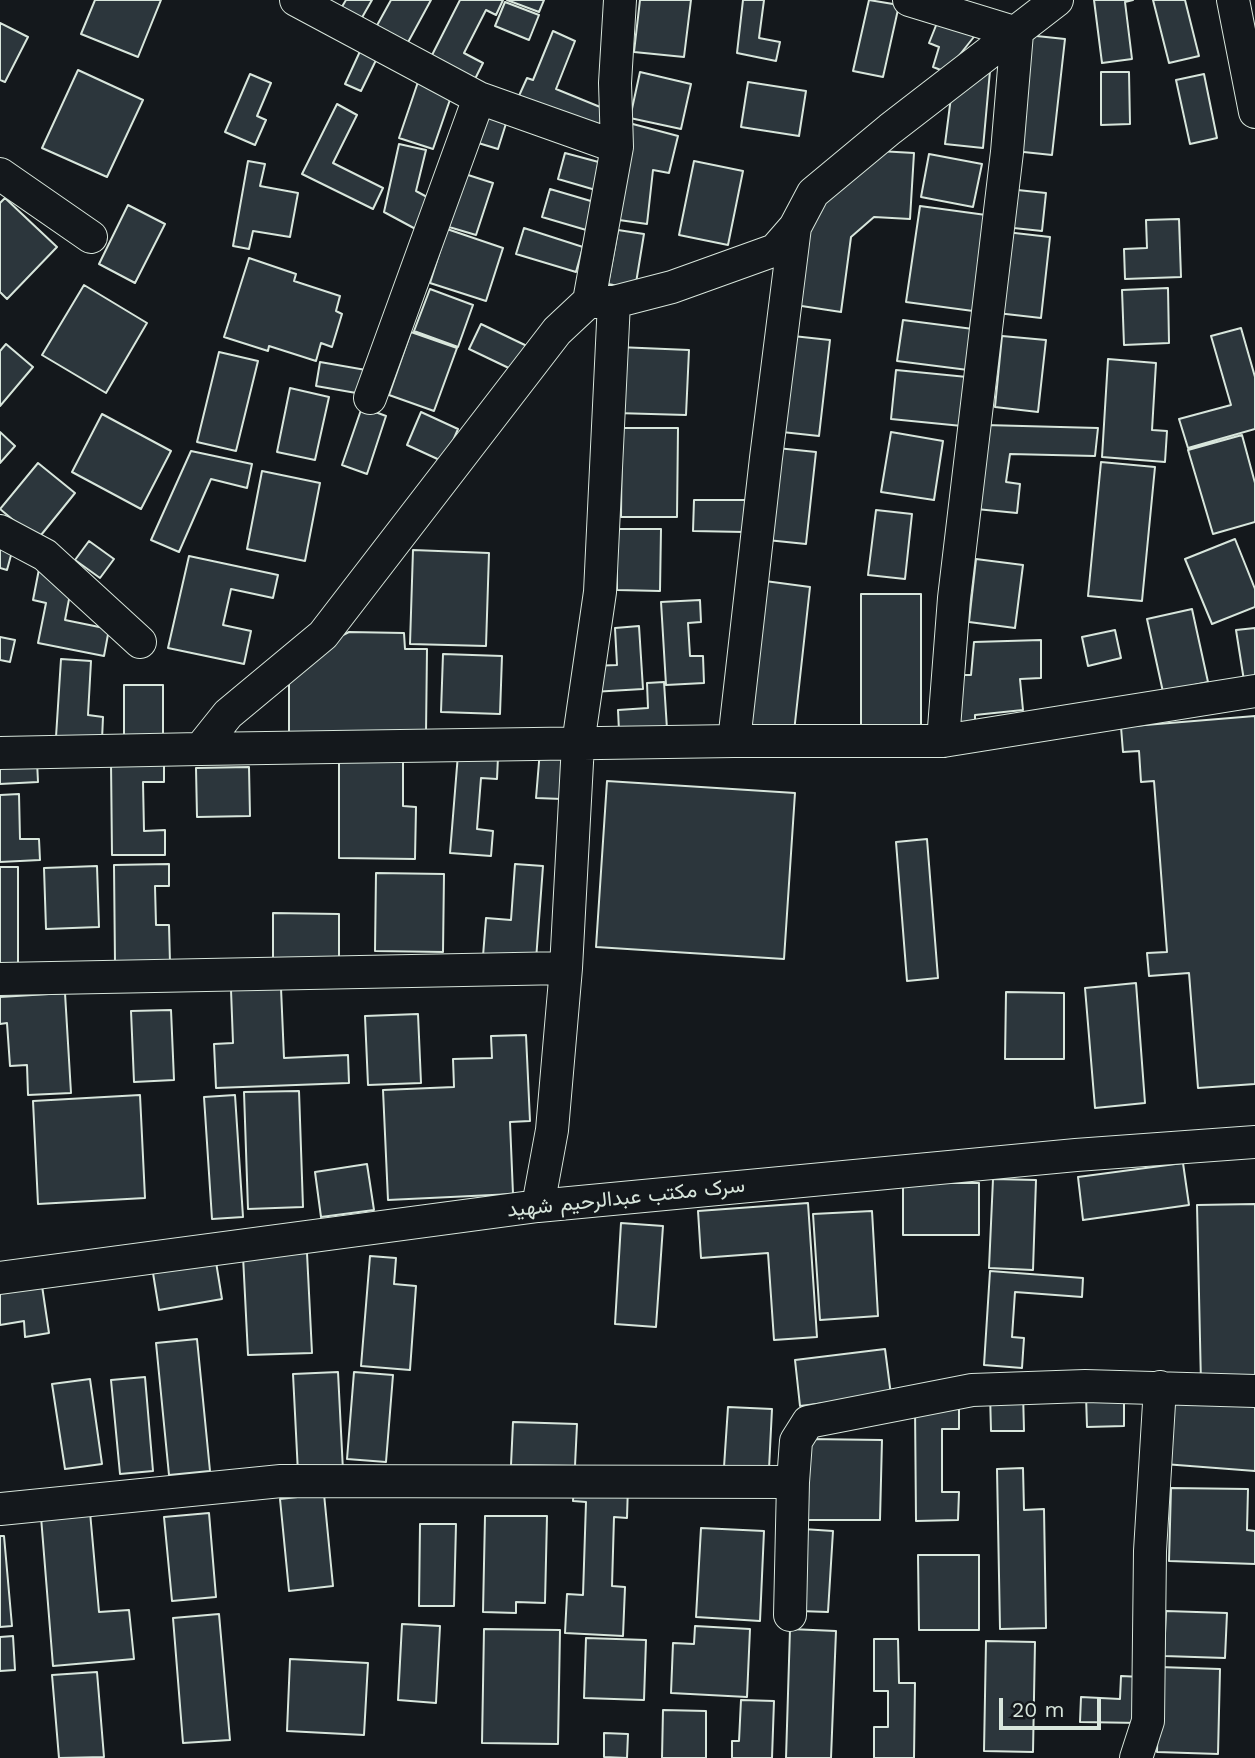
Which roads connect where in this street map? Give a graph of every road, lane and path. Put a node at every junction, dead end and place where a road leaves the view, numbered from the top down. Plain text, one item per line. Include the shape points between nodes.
1 (296, 0) edge
2 (620, 0) edge
3 (909, 0) edge
4 (1057, 0) edge
5 (1233, 0) edge
6 (1017, 33) junction
7 (479, 99) junction
8 (1255, 112) edge
9 (617, 147) junction
10 (0, 174) edge
11 (795, 227) junction
12 (91, 237) dead end
13 (602, 302) junction
14 (370, 398) dead end
15 (0, 531) edge
16 (139, 642) dead end
17 (1255, 691) edge
18 (734, 741) junction
19 (943, 741) junction
20 (578, 744) junction
21 (200, 749) junction
22 (0, 753) edge
23 (566, 968) junction
24 (0, 979) edge
25 (1255, 1142) edge
26 (538, 1206) junction
27 (0, 1278) edge
28 (1160, 1387) junction
29 (1255, 1391) edge
30 (793, 1482) junction
31 (0, 1509) edge
32 (790, 1615) dead end
33 (1136, 1758) edge

1 - 7 street
2 - 9 street
3 - 6 street
4 - 6 street
5 - 8 street
6 - 11 street via 813,193
6 - 19 street via 954,598
7 - 9 street
7 - 14 street
9 - 13 street
10 - 12 street
11 - 13 street via 775,250 672,287
11 - 18 street
13 - 20 street via 600,592
13 - 21 street via 557,331 323,635 228,713
15 - 16 street via 46,555
17 - 19 street
18 - 19 street
18 - 20 street
20 - 21 street
20 - 23 street
21 - 22 street
23 - 24 street
23 - 26 street via 552,1130
25 - 26 street, سرک مکتب عبدالرحیم شهید
26 - 27 street, سرک مکتب عبدالرحیم شهید
28 - 29 street
28 - 30 street via 972,1390 808,1422 796,1441
28 - 33 street via 1150,1551 1148,1721
30 - 31 street via 281,1481
30 - 32 street

